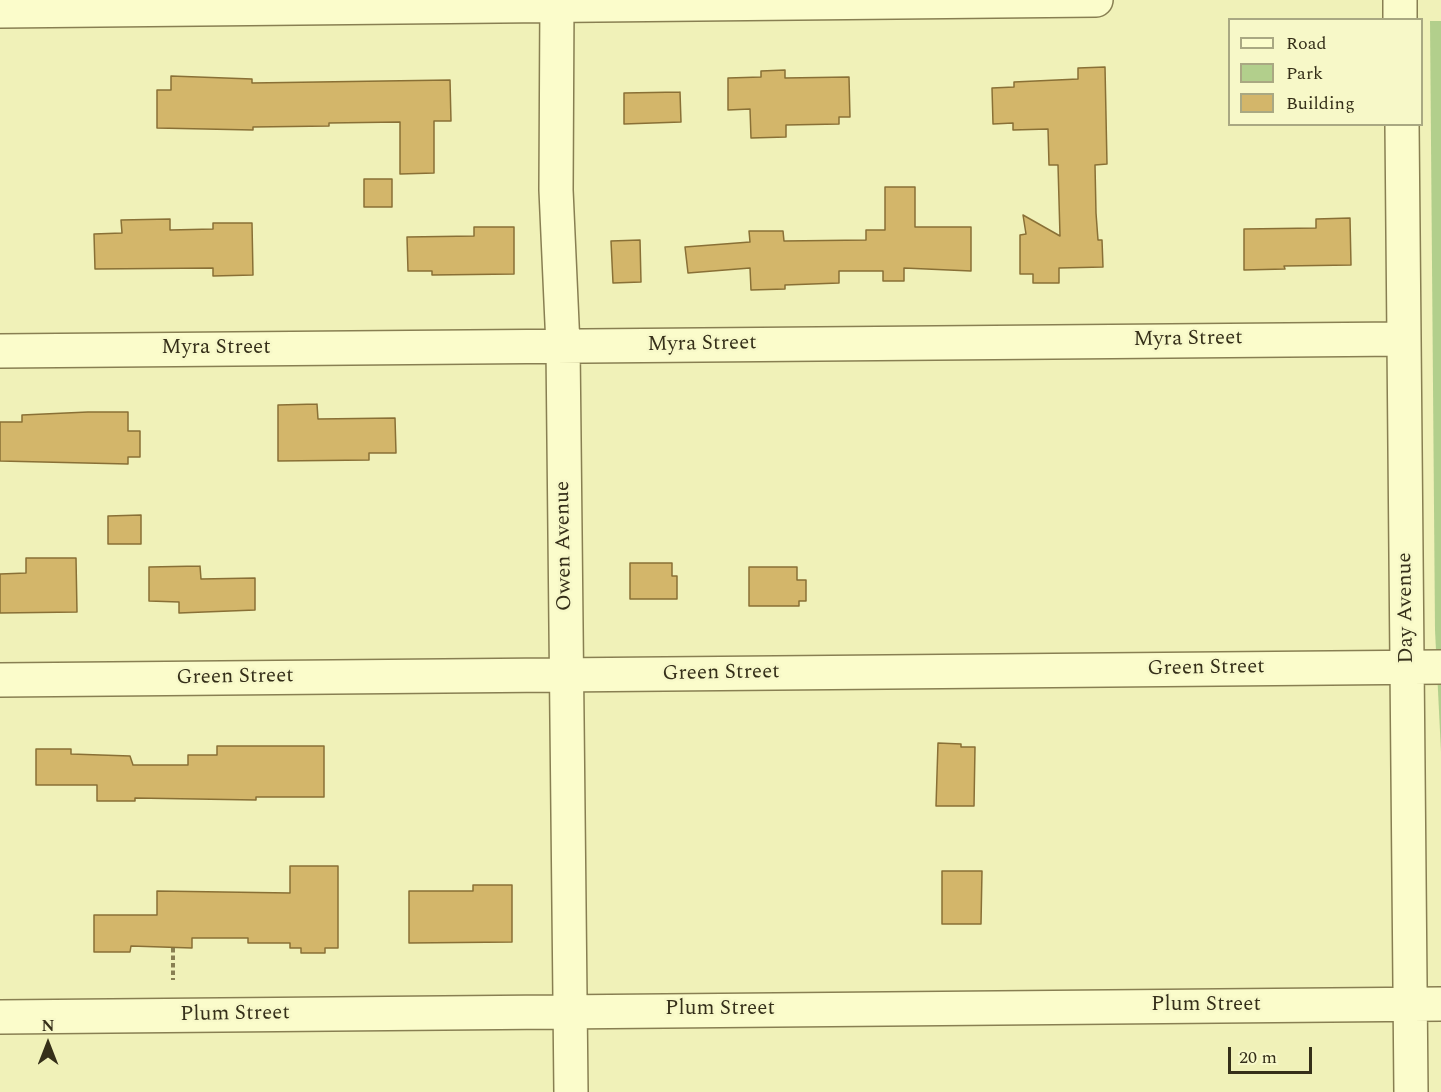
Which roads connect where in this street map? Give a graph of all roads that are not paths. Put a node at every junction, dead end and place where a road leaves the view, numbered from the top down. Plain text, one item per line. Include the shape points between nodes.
1 (1096, 0) edge
2 (1400, 0) edge
3 (557, 3) edge
4 (0, 11) edge
5 (1400, 18) edge
6 (1402, 126) edge
7 (1404, 339) junction
8 (563, 346) junction
9 (0, 351) edge
10 (1407, 667) junction
11 (1441, 667) edge
12 (566, 675) junction
13 (0, 680) edge
14 (1426, 1004) edge
15 (569, 1011) junction
16 (0, 1017) edge
17 (571, 1092) edge
18 (1411, 1092) edge

1 - 3 street
2 - 5 street
3 - 4 street
3 - 8 street, Owen Avenue via 556,190
6 - 7 street, Day Avenue
7 - 8 street, Myra Street
7 - 10 street, Day Avenue
8 - 9 street, Myra Street
8 - 12 street, Owen Avenue
10 - 11 street, Green Street
10 - 12 street, Green Street
10 - 14 street, Day Avenue
12 - 13 street, Green Street
12 - 15 street, Owen Avenue
14 - 15 street, Plum Street
14 - 18 street, Day Avenue
15 - 16 street, Plum Street
15 - 17 street, Owen Avenue

